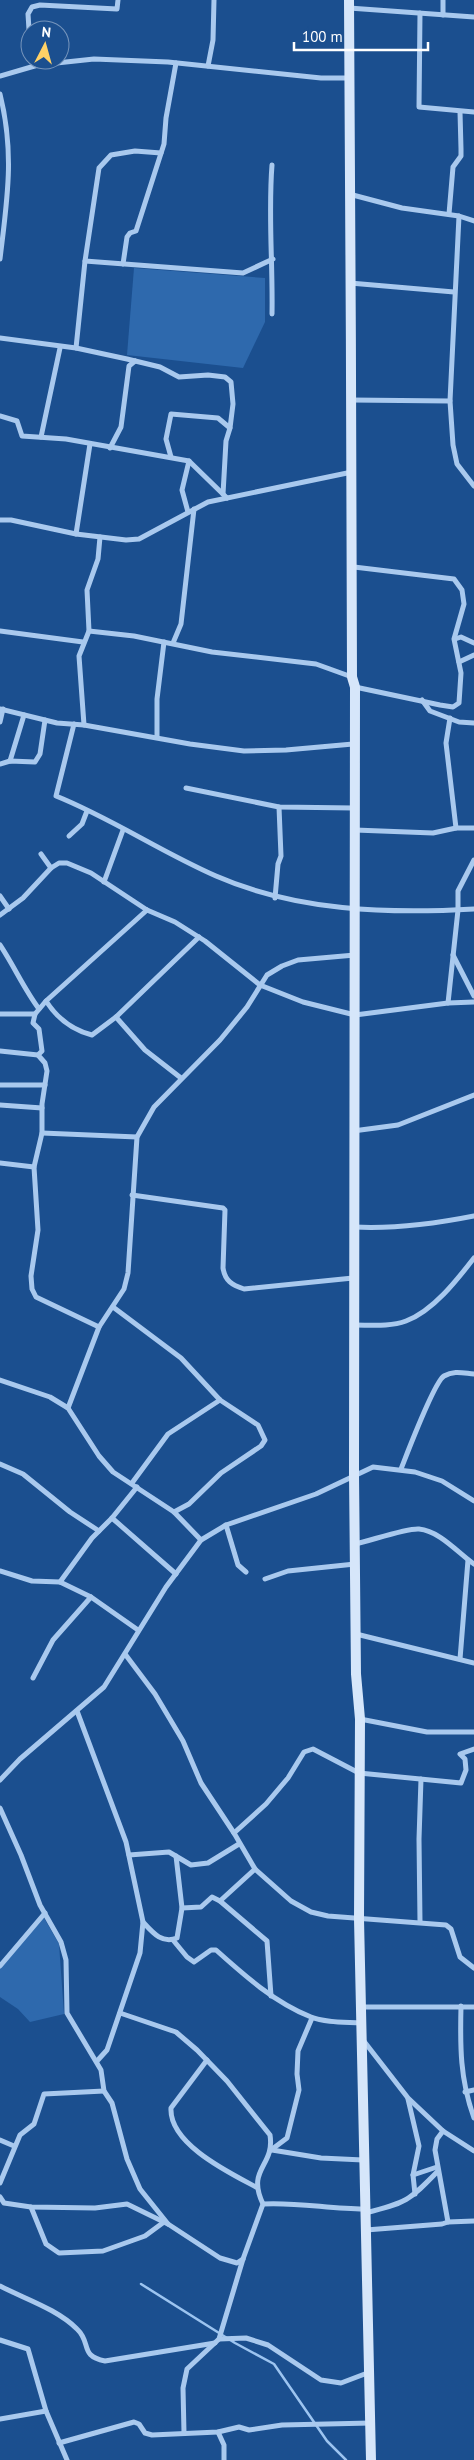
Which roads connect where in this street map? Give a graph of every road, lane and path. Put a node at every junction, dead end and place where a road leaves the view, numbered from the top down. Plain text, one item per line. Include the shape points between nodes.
1 (118, 0) edge
2 (214, 0) edge
3 (443, 0) edge
4 (349, 4) edge
5 (420, 14) junction
6 (443, 15) junction
7 (474, 17) edge
8 (28, 20) edge
9 (70, 60) edge
10 (176, 63) junction
11 (208, 66) junction
12 (21, 70) edge
13 (0, 76) edge
14 (351, 78) junction
15 (0, 94) edge
16 (460, 112) junction
17 (474, 112) edge
18 (161, 153) junction
19 (272, 165) dead end
20 (349, 194) junction
21 (449, 214) junction
22 (459, 216) junction
23 (474, 221) edge
24 (0, 259) edge
25 (273, 259) junction
26 (85, 261) junction
27 (123, 264) junction
28 (350, 283) junction
29 (454, 292) junction
30 (272, 314) dead end
31 (0, 338) edge
32 (60, 348) junction
33 (76, 348) junction
34 (135, 361) junction
35 (351, 400) junction
36 (450, 401) junction
37 (0, 416) edge
38 (230, 428) junction
39 (41, 437) junction
40 (90, 444) junction
41 (110, 448) junction
42 (172, 457) junction
43 (189, 461) junction
44 (353, 472) junction
45 (474, 486) edge
46 (225, 496) junction
47 (194, 509) junction
48 (188, 512) junction
49 (0, 520) edge
50 (76, 534) junction
51 (100, 537) junction
52 (354, 567) junction
53 (0, 631) edge
54 (89, 631) junction
55 (454, 639) junction
56 (83, 642) junction
57 (164, 642) junction
58 (173, 643) junction
59 (474, 643) edge
60 (474, 655) edge
61 (459, 662) junction
62 (353, 682) junction
63 (422, 700) junction
64 (1, 709) edge
65 (24, 715) junction
66 (450, 718) junction
67 (45, 720) junction
68 (0, 722) edge
69 (474, 723) edge
70 (74, 724) junction
71 (84, 725) junction
72 (157, 738) junction
73 (353, 744) junction
74 (10, 761) junction
75 (0, 764) edge
76 (186, 788) dead end
77 (279, 807) junction
78 (354, 808) junction
79 (87, 811) junction
80 (456, 828) junction
81 (474, 828) edge
82 (123, 830) junction
83 (354, 830) junction
84 (69, 836) dead end
85 (41, 854) dead end
86 (474, 860) edge
87 (51, 868) junction
88 (104, 882) junction
89 (0, 896) edge
90 (275, 898) junction
91 (9, 909) junction
92 (354, 909) junction
93 (474, 909) edge
94 (147, 910) junction
95 (458, 910) junction
96 (0, 915) edge
97 (199, 937) junction
98 (0, 944) edge
99 (355, 955) junction
100 (452, 955) junction
101 (260, 985) junction
102 (474, 996) edge
103 (46, 1001) junction
104 (474, 1002) edge
105 (448, 1003) junction
106 (39, 1009) junction
107 (0, 1014) edge
108 (34, 1014) junction
109 (355, 1015) junction
110 (116, 1017) junction
111 (0, 1051) edge
112 (38, 1055) junction
113 (181, 1078) junction
114 (0, 1084) edge
115 (45, 1085) junction
116 (474, 1095) edge
117 (0, 1105) edge
118 (42, 1108) junction
119 (353, 1131) junction
120 (42, 1133) junction
121 (137, 1137) junction
122 (0, 1163) edge
123 (34, 1167) junction
124 (132, 1195) junction
125 (474, 1216) edge
126 (354, 1227) junction
127 (474, 1258) edge
128 (353, 1278) junction
129 (113, 1306) junction
130 (355, 1325) junction
131 (99, 1327) junction
132 (474, 1374) edge
133 (1, 1382) edge
134 (220, 1400) junction
135 (68, 1408) junction
136 (0, 1464) edge
137 (401, 1470) junction
138 (354, 1474) junction
139 (132, 1483) junction
140 (137, 1487) junction
141 (474, 1501) edge
142 (174, 1512) junction
143 (112, 1518) junction
144 (226, 1525) junction
145 (99, 1531) junction
146 (201, 1540) junction
147 (355, 1544) junction
148 (468, 1560) junction
149 (356, 1564) junction
150 (474, 1564) edge
151 (0, 1571) edge
152 (246, 1572) dead end
153 (176, 1574) junction
154 (265, 1580) dead end
155 (60, 1582) junction
156 (91, 1598) junction
157 (138, 1630) junction
158 (356, 1634) junction
159 (124, 1654) junction
160 (460, 1659) junction
161 (474, 1663) edge
162 (33, 1678) dead end
163 (77, 1711) junction
164 (360, 1719) junction
165 (474, 1732) edge
166 (474, 1749) edge
167 (359, 1773) junction
168 (421, 1779) junction
169 (0, 1780) edge
170 (0, 1808) edge
171 (234, 1833) junction
172 (239, 1844) junction
173 (129, 1855) junction
174 (176, 1856) junction
175 (255, 1869) junction
176 (220, 1900) junction
177 (182, 1908) junction
178 (44, 1914) junction
179 (359, 1919) junction
180 (143, 1922) junction
181 (420, 1922) junction
182 (173, 1940) junction
183 (0, 1966) edge
184 (474, 1968) edge
185 (271, 1996) junction
186 (461, 2006) junction
187 (360, 2007) junction
188 (474, 2007) edge
189 (120, 2013) junction
190 (312, 2018) junction
191 (361, 2023) junction
192 (361, 2037) junction
193 (207, 2060) junction
194 (98, 2062) junction
195 (474, 2090) edge
196 (104, 2091) junction
197 (465, 2092) junction
198 (408, 2098) junction
199 (474, 2118) edge
200 (443, 2131) junction
201 (0, 2140) edge
202 (14, 2146) junction
203 (271, 2150) junction
204 (474, 2151) edge
205 (363, 2160) junction
206 (438, 2169) junction
207 (414, 2175) junction
208 (0, 2183) edge
209 (256, 2187) junction
210 (415, 2194) junction
211 (0, 2197) edge
212 (263, 2204) junction
213 (31, 2207) junction
214 (364, 2211) junction
215 (474, 2221) edge
216 (448, 2222) junction
217 (166, 2223) junction
218 (365, 2230) junction
219 (243, 2259) junction
220 (0, 2286) edge
221 (0, 2340) edge
222 (217, 2341) junction
223 (370, 2372) junction
224 (46, 2411) junction
225 (0, 2419) edge
226 (371, 2423) junction
227 (218, 2432) junction
228 (184, 2433) junction
229 (59, 2443) junction
230 (67, 2460) edge
231 (224, 2460) edge
232 (371, 2460) edge

1 - 8 street via 117,9 40,5 32,7
2 - 11 street via 213,40
3 - 6 street
4 - 5 street
4 - 14 main road
5 - 6 street
5 - 16 street via 419,107
6 - 7 street
9 - 10 street
10 - 11 street
10 - 18 street
11 - 14 street via 321,78
12 - 13 street
14 - 20 main road
15 - 24 street via 8,126 9,178
16 - 17 street
16 - 21 street via 461,156 453,166
18 - 26 street via 135,151 111,155 98,168
18 - 27 street via 136,231 127,237
19 - 25 street via 269,201
20 - 21 street via 402,208
20 - 28 main road
21 - 22 street
22 - 23 street
22 - 29 street
25 - 27 street via 243,273
25 - 30 street
26 - 27 street
26 - 33 street
28 - 29 street
28 - 35 main road
29 - 36 street
31 - 32 street
32 - 33 street
32 - 39 street
33 - 34 street
34 - 38 street via 160,367 179,377 194,374 225,377 231,382
34 - 41 street via 129,366 121,427
35 - 36 street
35 - 44 main road
36 - 45 street via 456,464
37 - 39 street via 17,421 22,436
38 - 42 street via 218,418 170,414 166,439
38 - 46 street via 226,441
39 - 40 street
40 - 41 street
40 - 50 street
41 - 42 street
42 - 43 street
43 - 46 street
43 - 48 street via 182,490
44 - 46 street
44 - 52 main road
46 - 47 street
47 - 48 street
47 - 58 street via 181,624
48 - 51 street via 139,539
49 - 50 street
50 - 51 street
51 - 54 street via 98,559 87,590
52 - 55 street via 454,578 462,590 464,604
52 - 62 main road
53 - 56 street
54 - 56 street
54 - 57 street
55 - 59 street via 461,637
55 - 61 street
56 - 71 street via 80,656
57 - 58 street
57 - 72 street
58 - 62 street via 212,652 316,664
60 - 61 street
61 - 63 street via 459,703 453,707
62 - 63 street
62 - 73 main road
63 - 66 street via 430,711
64 - 65 street
64 - 68 street
65 - 67 street
65 - 74 street
66 - 69 street
66 - 80 street via 446,743
67 - 70 street
67 - 74 street via 40,754 35,762
70 - 71 street
70 - 79 street via 56,796
71 - 72 street
72 - 73 street via 244,751
73 - 78 main road
74 - 75 street
76 - 77 street
77 - 78 street
77 - 90 street via 281,856
78 - 83 main road
79 - 82 street
79 - 84 street via 82,824
80 - 81 street
80 - 83 street via 433,833
82 - 88 street
82 - 90 street via 217,877
83 - 92 main road
85 - 87 street
86 - 95 street via 458,891
87 - 88 street via 59,863 76,865
87 - 91 street
88 - 94 street
89 - 91 street
90 - 92 street
91 - 96 street
92 - 95 street
92 - 99 main road
93 - 95 street
94 - 97 street
94 - 103 street
95 - 100 street
97 - 101 street
97 - 110 street
98 - 106 street via 14,965 24,990
99 - 101 street via 298,960 266,975
99 - 109 main road
100 - 102 street
100 - 105 street
101 - 109 street via 303,1002
101 - 113 street via 220,1040
103 - 106 street
103 - 110 street via 53,1012 77,1031 92,1035
104 - 105 street
105 - 109 street
106 - 108 street
107 - 108 street
108 - 112 street via 33,1023 39,1029 42,1051
109 - 119 main road
110 - 113 street via 145,1050
111 - 112 street
112 - 115 street via 45,1062
113 - 121 street via 154,1107
114 - 115 street
115 - 118 street
116 - 119 street via 398,1125
117 - 118 street
118 - 120 street
119 - 126 main road
120 - 121 street
120 - 123 street
121 - 124 street
122 - 123 street
123 - 131 street via 38,1230 32,1289 36,1297
124 - 128 street via 223,1208 224,1277 232,1285 244,1289
124 - 129 street via 128,1272 124,1289
125 - 126 street via 428,1225
126 - 128 main road
127 - 130 street via 434,1302 406,1321
128 - 130 main road
129 - 131 street
129 - 134 street via 180,1358
130 - 138 main road
131 - 135 street
132 - 137 street via 452,1372 442,1377 430,1398
133 - 135 street via 50,1397
134 - 139 street via 168,1434
134 - 142 street via 258,1425 265,1440 221,1472 189,1504
135 - 139 street via 99,1456 113,1472
136 - 145 street via 23,1474
137 - 138 street via 373,1467
137 - 141 street via 442,1481
138 - 144 street via 316,1494
138 - 147 main road
139 - 140 street
140 - 142 street
140 - 143 street
142 - 146 street
143 - 145 street
143 - 153 street
144 - 146 street
144 - 152 street via 238,1565
145 - 155 street
146 - 153 street
147 - 148 street via 418,1529 453,1547
147 - 149 main road
148 - 150 street
148 - 160 street
149 - 154 street via 288,1571
149 - 158 main road
151 - 155 street via 32,1581
153 - 157 street
155 - 156 street
156 - 157 street
156 - 162 street via 53,1640
157 - 159 street
158 - 160 street
158 - 164 main road
159 - 163 street via 104,1687
159 - 171 street via 155,1694 183,1741 201,1784
160 - 161 street
163 - 169 street
163 - 173 street via 108,1789
164 - 165 street via 427,1732
164 - 167 main road
166 - 168 street via 460,1754 466,1760 461,1783
167 - 168 street
167 - 171 street via 313,1749 304,1752 266,1804
167 - 179 main road
168 - 181 street
170 - 178 street
171 - 172 street
172 - 174 street via 208,1862 191,1865
172 - 175 street
173 - 174 street via 163,1852
173 - 180 street
174 - 177 street
175 - 176 street
175 - 179 street via 290,1901 311,1912
176 - 177 street via 212,1897 201,1907
176 - 185 street via 268,1941
177 - 182 street via 178,1935
178 - 183 street
178 - 194 street via 61,1942 66,1960 67,2013
179 - 181 street
179 - 187 main road
180 - 182 street via 159,1937
180 - 189 street via 140,1953
181 - 184 street via 446,1924 451,1929 460,1957
182 - 185 street via 194,1962 216,1950
185 - 190 street
186 - 187 street
186 - 188 street
186 - 197 street
187 - 191 main road
189 - 193 street via 176,2032
189 - 194 street via 107,2050
190 - 191 street
190 - 203 street via 298,2051 299,2090 287,2138
191 - 192 main road
192 - 198 street
192 - 205 main road
193 - 203 street via 270,2135
193 - 209 street via 172,2108 171,2115 177,2129 210,2163
194 - 196 street
195 - 197 street
196 - 202 street via 44,2094 34,2124 20,2135
196 - 217 street via 112,2103 127,2159 140,2189
197 - 199 street
198 - 200 street
198 - 207 street via 419,2146
200 - 204 street
200 - 206 street via 435,2150
201 - 202 street
202 - 208 street
203 - 205 street via 321,2158
203 - 209 street
205 - 214 main road
206 - 207 street
206 - 210 street
206 - 216 street
207 - 210 street
209 - 212 street
210 - 214 street via 395,2206
211 - 213 street via 4,2203
212 - 214 street
212 - 219 street
213 - 217 street via 95,2208 127,2204
213 - 217 street via 46,2244 59,2253 102,2250 144,2236
214 - 218 main road
215 - 216 street
216 - 218 street
217 - 219 street via 220,2258 237,2263
218 - 223 main road
219 - 222 street
220 - 222 street via 64,2318 79,2330 88,2353 94,2359 105,2361
221 - 224 street via 28,2349
222 - 223 street via 246,2338 268,2345 321,2380 340,2383
222 - 228 street via 186,2369
223 - 226 main road
224 - 225 street
224 - 229 street
226 - 227 street via 289,2425 249,2430 239,2427
226 - 232 main road
227 - 228 street
227 - 231 street via 224,2445
228 - 229 street via 152,2435 134,2422
229 - 230 street

